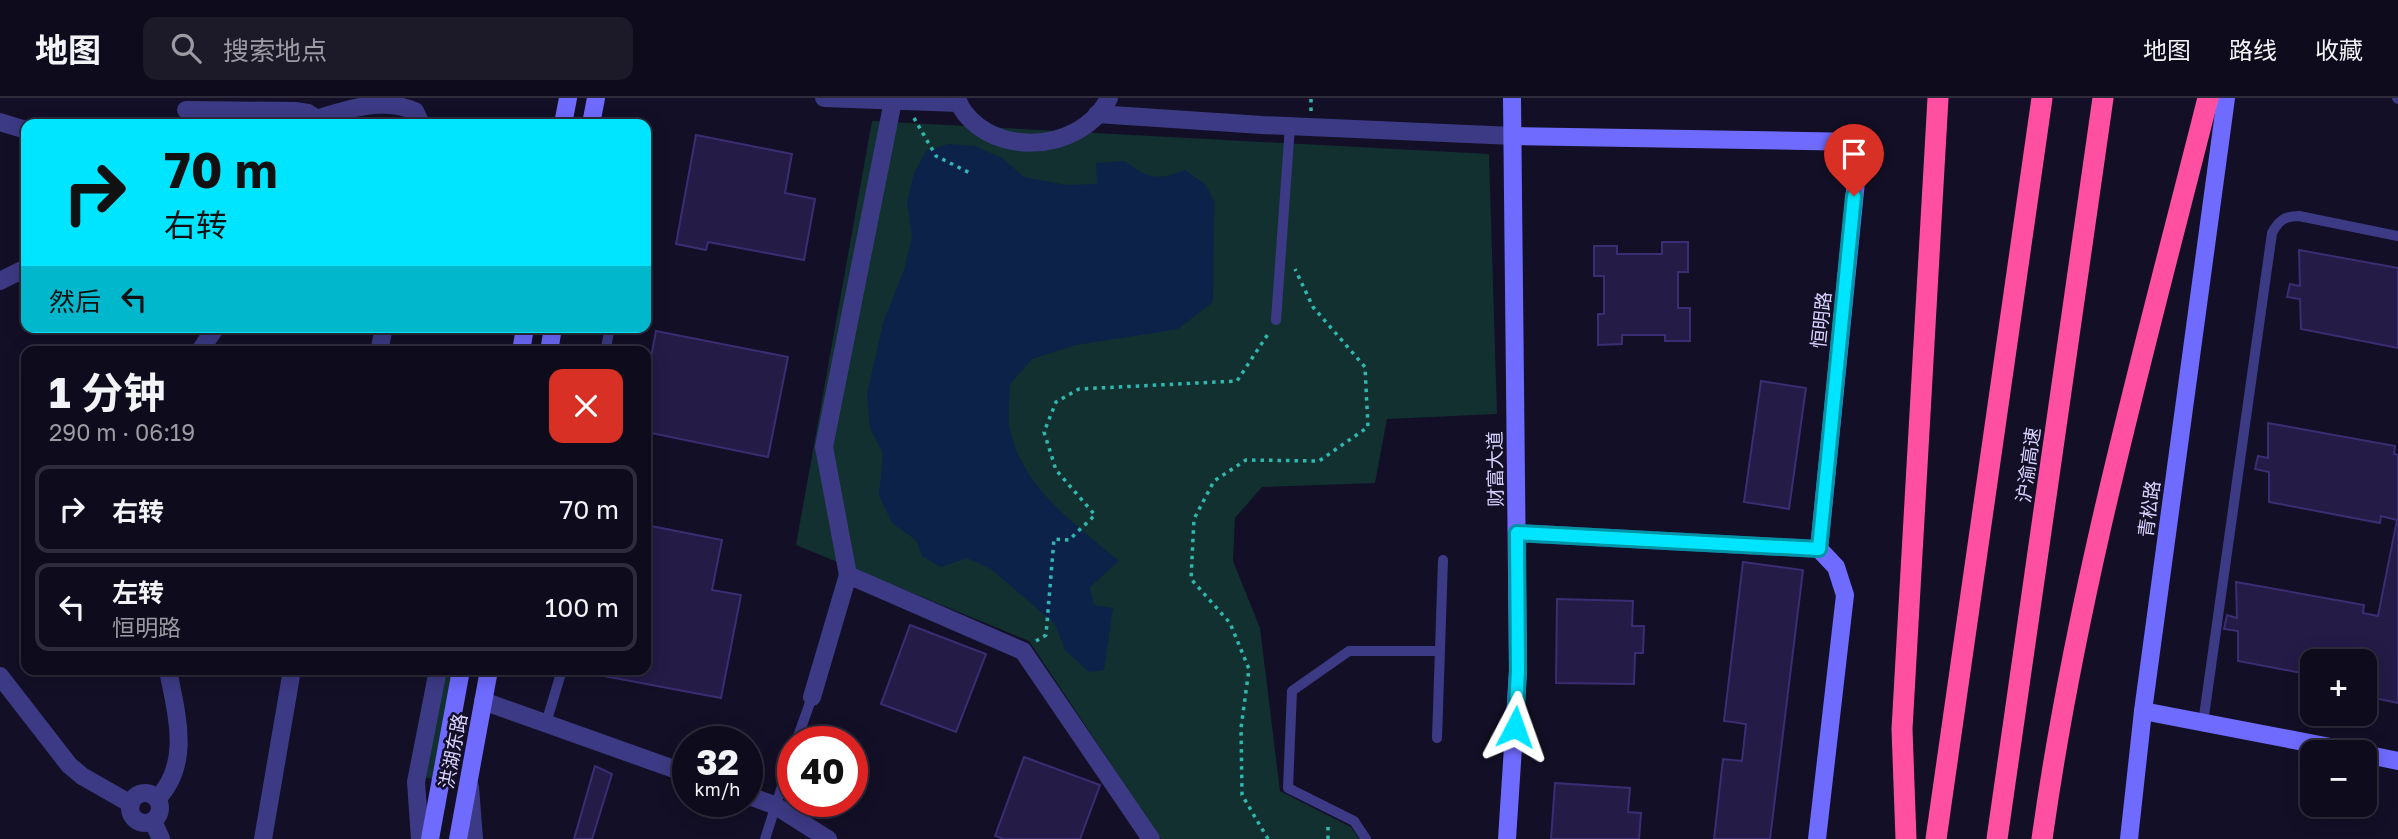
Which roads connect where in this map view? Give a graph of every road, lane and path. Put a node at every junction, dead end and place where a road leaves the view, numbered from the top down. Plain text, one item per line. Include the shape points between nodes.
1 (568, 98) edge
2 (596, 98) edge
3 (824, 98) edge
4 (1109, 98) edge
5 (1512, 98) edge
6 (1938, 98) edge
7 (2042, 98) edge
8 (2103, 98) edge
9 (2208, 98) edge
10 (2226, 98) edge
11 (893, 101) junction
12 (958, 101) edge
13 (185, 111) edge
14 (1097, 114) junction
15 (317, 119) edge
16 (327, 119) edge
17 (419, 119) edge
18 (564, 119) edge
19 (592, 119) edge
20 (0, 122) edge
21 (1290, 127) junction
22 (21, 128) edge
23 (1513, 136) junction
24 (926, 139) dead end
25 (970, 173) dead end
26 (2398, 236) edge
27 (1282, 242) junction
28 (21, 270) edge
29 (0, 281) edge
30 (1276, 320) joint
31 (1517, 533) junction
32 (1819, 549) junction
33 (1443, 560) dead end
34 (848, 575) junction
35 (1046, 635) dead end
36 (1440, 651) junction
37 (168, 675) edge
38 (291, 675) edge
39 (437, 675) edge
40 (460, 675) edge
41 (488, 675) edge
42 (560, 675) edge
43 (0, 676) edge
44 (812, 697) joint
45 (483, 701) junction
46 (2143, 711) junction
47 (546, 723) junction
48 (2203, 723) junction
49 (802, 726) edge
50 (1437, 738) dead end
51 (2300, 741) edge
52 (2377, 757) edge
53 (2398, 761) edge
54 (672, 768) edge
55 (470, 775) junction
56 (158, 799) junction
57 (777, 799) edge
58 (763, 801) edge
59 (131, 804) junction
60 (775, 805) junction
61 (153, 821) junction
62 (161, 839) edge
63 (263, 839) edge
64 (420, 839) edge
65 (430, 839) edge
66 (458, 839) edge
67 (474, 839) edge
68 (765, 839) edge
69 (828, 839) edge
70 (1151, 839) edge
71 (1268, 839) edge
72 (1366, 839) edge
73 (1507, 839) edge
74 (1817, 839) edge
75 (1906, 839) edge
76 (1936, 839) edge
77 (1997, 839) edge
78 (2042, 839) edge
79 (2129, 839) edge

1 - 18 street
2 - 19 street
3 - 11 street
4 - 14 street
5 - 23 street, 财富大道
6 - 75 highway via 1902,729
7 - 76 highway, 沪渝高速
8 - 77 highway, 沪渝高速
9 - 78 highway via 2090,565
10 - 46 street, 青松路
11 - 12 street
11 - 34 street via 824,447
12 - 14 street via 978,125 1004,139 1033,144 1062,139
13 - 15 street via 295,111
14 - 21 street
16 - 17 street via 372,101 388,100 404,104
20 - 22 street
21 - 23 street
21 - 27 lane
23 - 31 street, 财富大道
23 - 32 street, 恒明路 via 1860,142
24 - 25 path via 936,156
26 - 48 lane via 2299,216 2287,216 2272,233
27 - 30 lane
27 - 71 path via 1313,307 1365,367 1368,427 1319,461 1246,460 1214,481 1194,519 1191,579 1230,623 1249,669 1241,728 1242,795
28 - 29 street
30 - 35 path via 1237,381 1079,389 1056,402 1044,432 1056,470 1095,515 1069,540 1054,540
31 - 32 street
31 - 73 street, 财富大道 via 1518,671
32 - 74 street via 1836,567 1845,595
33 - 36 lane
34 - 44 street
34 - 70 street via 1023,650
36 - 50 lane
36 - 72 lane via 1349,651 1292,691 1288,788 1354,821
37 - 56 street via 178,724 178,760 173,778
38 - 63 street
39 - 64 street via 416,782
40 - 65 street, 洪湖东路
41 - 45 street, 洪湖东路
42 - 47 lane
43 - 59 street via 69,765
44 - 49 lane
45 - 47 street
45 - 55 street, 洪湖东路
46 - 48 street
46 - 79 street, 青松路
47 - 54 street
48 - 51 street
52 - 53 street
55 - 66 street, 洪湖东路
55 - 67 street
56 - 59 street via 145,793
56 - 61 street via 159,813
57 - 60 lane
58 - 60 street
59 - 61 street via 138,821
60 - 68 lane
60 - 69 street
61 - 62 street

